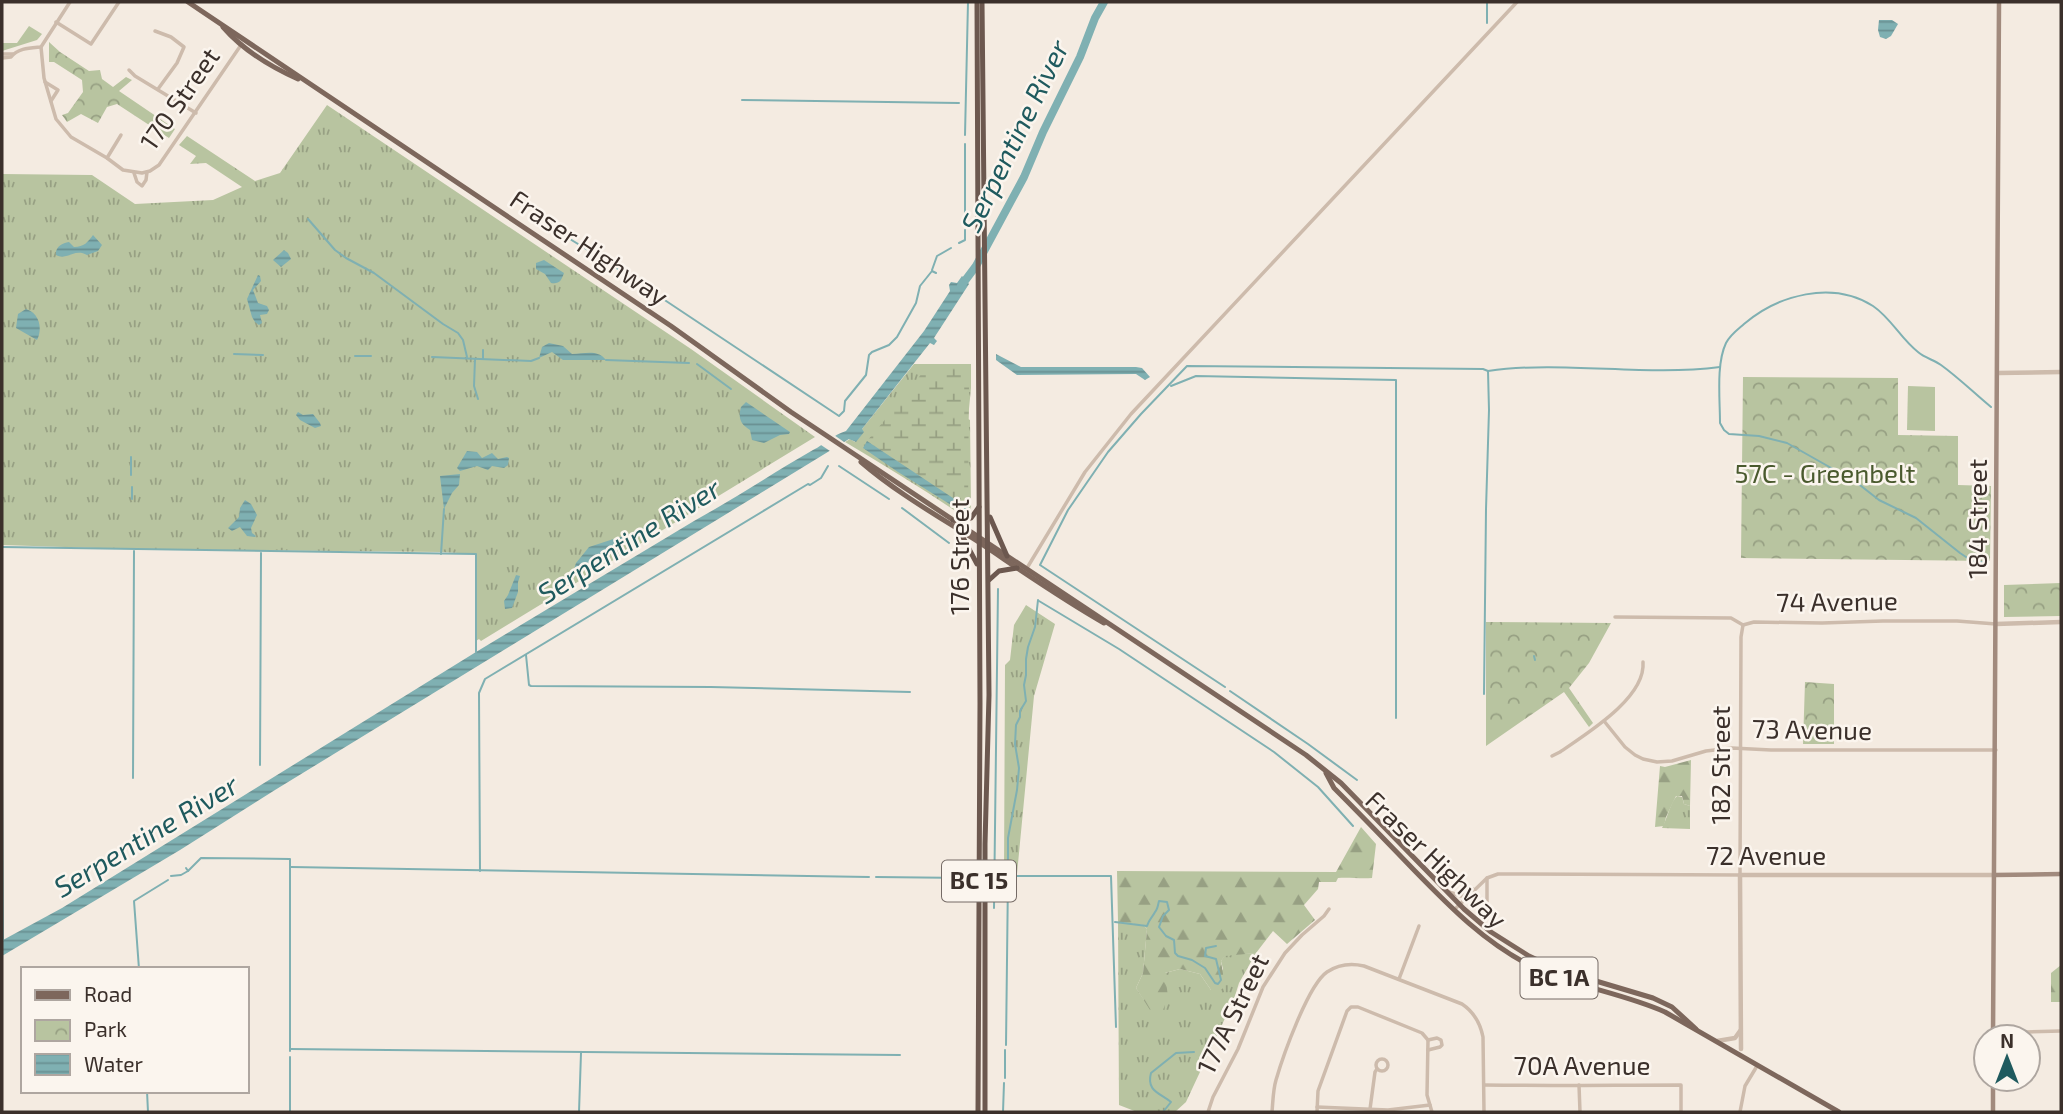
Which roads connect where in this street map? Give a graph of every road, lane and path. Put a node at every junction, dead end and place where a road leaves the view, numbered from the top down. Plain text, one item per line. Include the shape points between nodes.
1 (70, 2) edge
2 (119, 2) edge
3 (188, 2) edge
4 (977, 2) edge
5 (982, 2) edge
6 (1517, 2) edge
7 (1999, 2) edge
8 (55, 22) junction
9 (218, 22) junction
10 (155, 31) dead end
11 (241, 45) junction
12 (41, 47) junction
13 (2, 56) edge
14 (259, 56) junction
15 (280, 63) junction
16 (129, 70) dead end
17 (45, 82) junction
18 (311, 84) junction
19 (158, 89) junction
20 (51, 101) junction
21 (196, 113) junction
22 (121, 135) dead end
23 (107, 158) junction
24 (147, 172) junction
25 (134, 173) junction
26 (2061, 372) edge
27 (1998, 373) junction
28 (843, 446) junction
29 (979, 508) junction
30 (988, 513) junction
31 (953, 520) junction
32 (959, 530) junction
33 (979, 540) junction
34 (989, 547) junction
35 (1007, 556) junction
36 (1017, 568) junction
37 (1027, 568) junction
38 (979, 569) junction
39 (989, 580) junction
40 (1083, 605) junction
41 (1615, 617) dead end
42 (2061, 622) edge
43 (1996, 624) junction
44 (1743, 625) junction
45 (1140, 644) junction
46 (1643, 663) dead end
47 (1604, 721) junction
48 (1740, 748) junction
49 (1996, 750) junction
50 (1552, 756) dead end
51 (1318, 764) junction
52 (2061, 874) edge
53 (1740, 875) junction
54 (1994, 875) junction
55 (1487, 878) junction
56 (1475, 888) junction
57 (1447, 891) junction
58 (1460, 905) junction
59 (1329, 909) dead end
60 (1453, 911) junction
61 (1487, 913) dead end
62 (1419, 926) dead end
63 (1399, 979) junction
64 (1993, 1023) edge
65 (1696, 1030) junction
66 (1740, 1031) junction
67 (2061, 1031) edge
68 (2042, 1032) edge
69 (1428, 1040) junction
70 (1716, 1041) junction
71 (1428, 1049) junction
72 (1741, 1049) dead end
73 (1757, 1066) junction
74 (1377, 1069) dead end
75 (1484, 1085) junction
76 (1579, 1085) junction
77 (1993, 1093) edge
78 (1430, 1105) junction
79 (1370, 1108) junction
80 (1317, 1110) edge
81 (978, 1112) edge
82 (985, 1112) edge
83 (1208, 1112) edge
84 (1272, 1112) edge
85 (1432, 1112) edge
86 (1484, 1112) edge
87 (1580, 1112) edge
88 (1681, 1112) edge
89 (1740, 1112) edge
90 (1839, 1112) edge
91 (1993, 1112) edge

1 - 8 street
2 - 8 street via 91,44
3 - 9 main road, Fraser Highway
4 - 29 highway, 176 Street / BC 15
5 - 30 highway, 176 Street / BC 15
6 - 37 street via 1122,425 1077,483
7 - 27 main road, 184 Street
8 - 12 street
9 - 11 main road, Fraser Highway
9 - 15 main road, Fraser Highway
10 - 19 street via 184,47
11 - 14 main road, Fraser Highway
11 - 21 street, 170 Street
12 - 13 street
12 - 17 street
14 - 15 main road
14 - 18 main road, Fraser Highway
15 - 18 main road, Fraser Highway
16 - 19 street
17 - 20 street
17 - 20 street via 58,90
18 - 28 main road, Fraser Highway
19 - 21 street
20 - 23 street via 65,132
21 - 24 street, 170 Street via 159,165
22 - 23 street
23 - 25 street
24 - 25 street
24 - 25 street via 142,186
26 - 27 street
27 - 43 main road, 184 Street
28 - 31 main road, Fraser Highway
28 - 32 main road, Fraser Highway via 878,477
29 - 31 highway via 971,518
29 - 33 highway, 176 Street / BC 15
30 - 34 highway, 176 Street / BC 15
30 - 35 highway
31 - 33 main road, Fraser Highway
32 - 33 main road, Fraser Highway
32 - 38 highway
33 - 34 main road, Fraser Highway / BC 1A
33 - 38 highway, 176 Street / BC 15
34 - 35 main road, Fraser Highway / BC 1A
34 - 36 main road, Fraser Highway / BC 1A
34 - 39 highway, 176 Street / BC 15
34 - 40 main road
35 - 37 main road, Fraser Highway / BC 1A
36 - 39 highway via 999,571
36 - 45 main road, Fraser Highway / BC 1A
37 - 40 main road, Fraser Highway / BC 1A
38 - 81 highway, 176 Street / BC 15
39 - 82 highway, BC 15
40 - 45 main road, Fraser Highway / BC 1A
41 - 44 street, 74 Avenue via 1731,618
42 - 43 street, 74 Avenue
43 - 44 street, 74 Avenue
43 - 49 main road, 184 Street
44 - 48 street, 182 Street
45 - 51 main road, Fraser Highway / BC 1A
46 - 47 street via 1632,692
47 - 48 street, 73 Avenue via 1625,747 1648,761 1667,762
47 - 50 street
48 - 49 street, 73 Avenue
48 - 53 street, 182 Street
49 - 54 main road, 184 Street
51 - 57 main road, Fraser Highway / BC 1A
51 - 60 main road, Fraser Highway / BC 1A via 1334,788
52 - 54 main road, 72 Avenue
53 - 54 street, 72 Avenue
53 - 55 street, 72 Avenue via 1499,874
53 - 66 street, 182 Street
54 - 64 main road, 184 Street
55 - 56 street
55 - 61 street
56 - 57 street via 1461,896
56 - 58 street
57 - 58 main road, Fraser Highway / BC 1A
58 - 60 street
58 - 65 main road, Fraser Highway / BC 1A via 1485,928 1529,956 1559,970 1653,998 1671,1007
59 - 83 street, 177A Street via 1293,944 1263,987
60 - 65 main road, Fraser Highway / BC 1A via 1496,946 1531,966 1653,1007
62 - 63 street
63 - 75 street via 1469,1009 1480,1026
63 - 84 street via 1356,964 1329,971 1299,1016 1275,1081
65 - 70 main road, Fraser Highway / BC 1A
66 - 70 street via 1735,1038
66 - 72 street, 182 Street
67 - 68 street
69 - 71 street
69 - 71 street via 1438,1038 1442,1043
69 - 80 street via 1422,1033 1351,1007 1318,1091
70 - 73 main road, Fraser Highway / BC 1A
71 - 78 street
73 - 89 street via 1745,1086
73 - 90 main road, Fraser Highway / BC 1A
74 - 79 street
75 - 76 street, 70A Avenue
75 - 86 street
76 - 87 street
76 - 88 street, 70A Avenue via 1681,1085
77 - 91 main road
78 - 79 street
78 - 85 street
79 - 80 street

